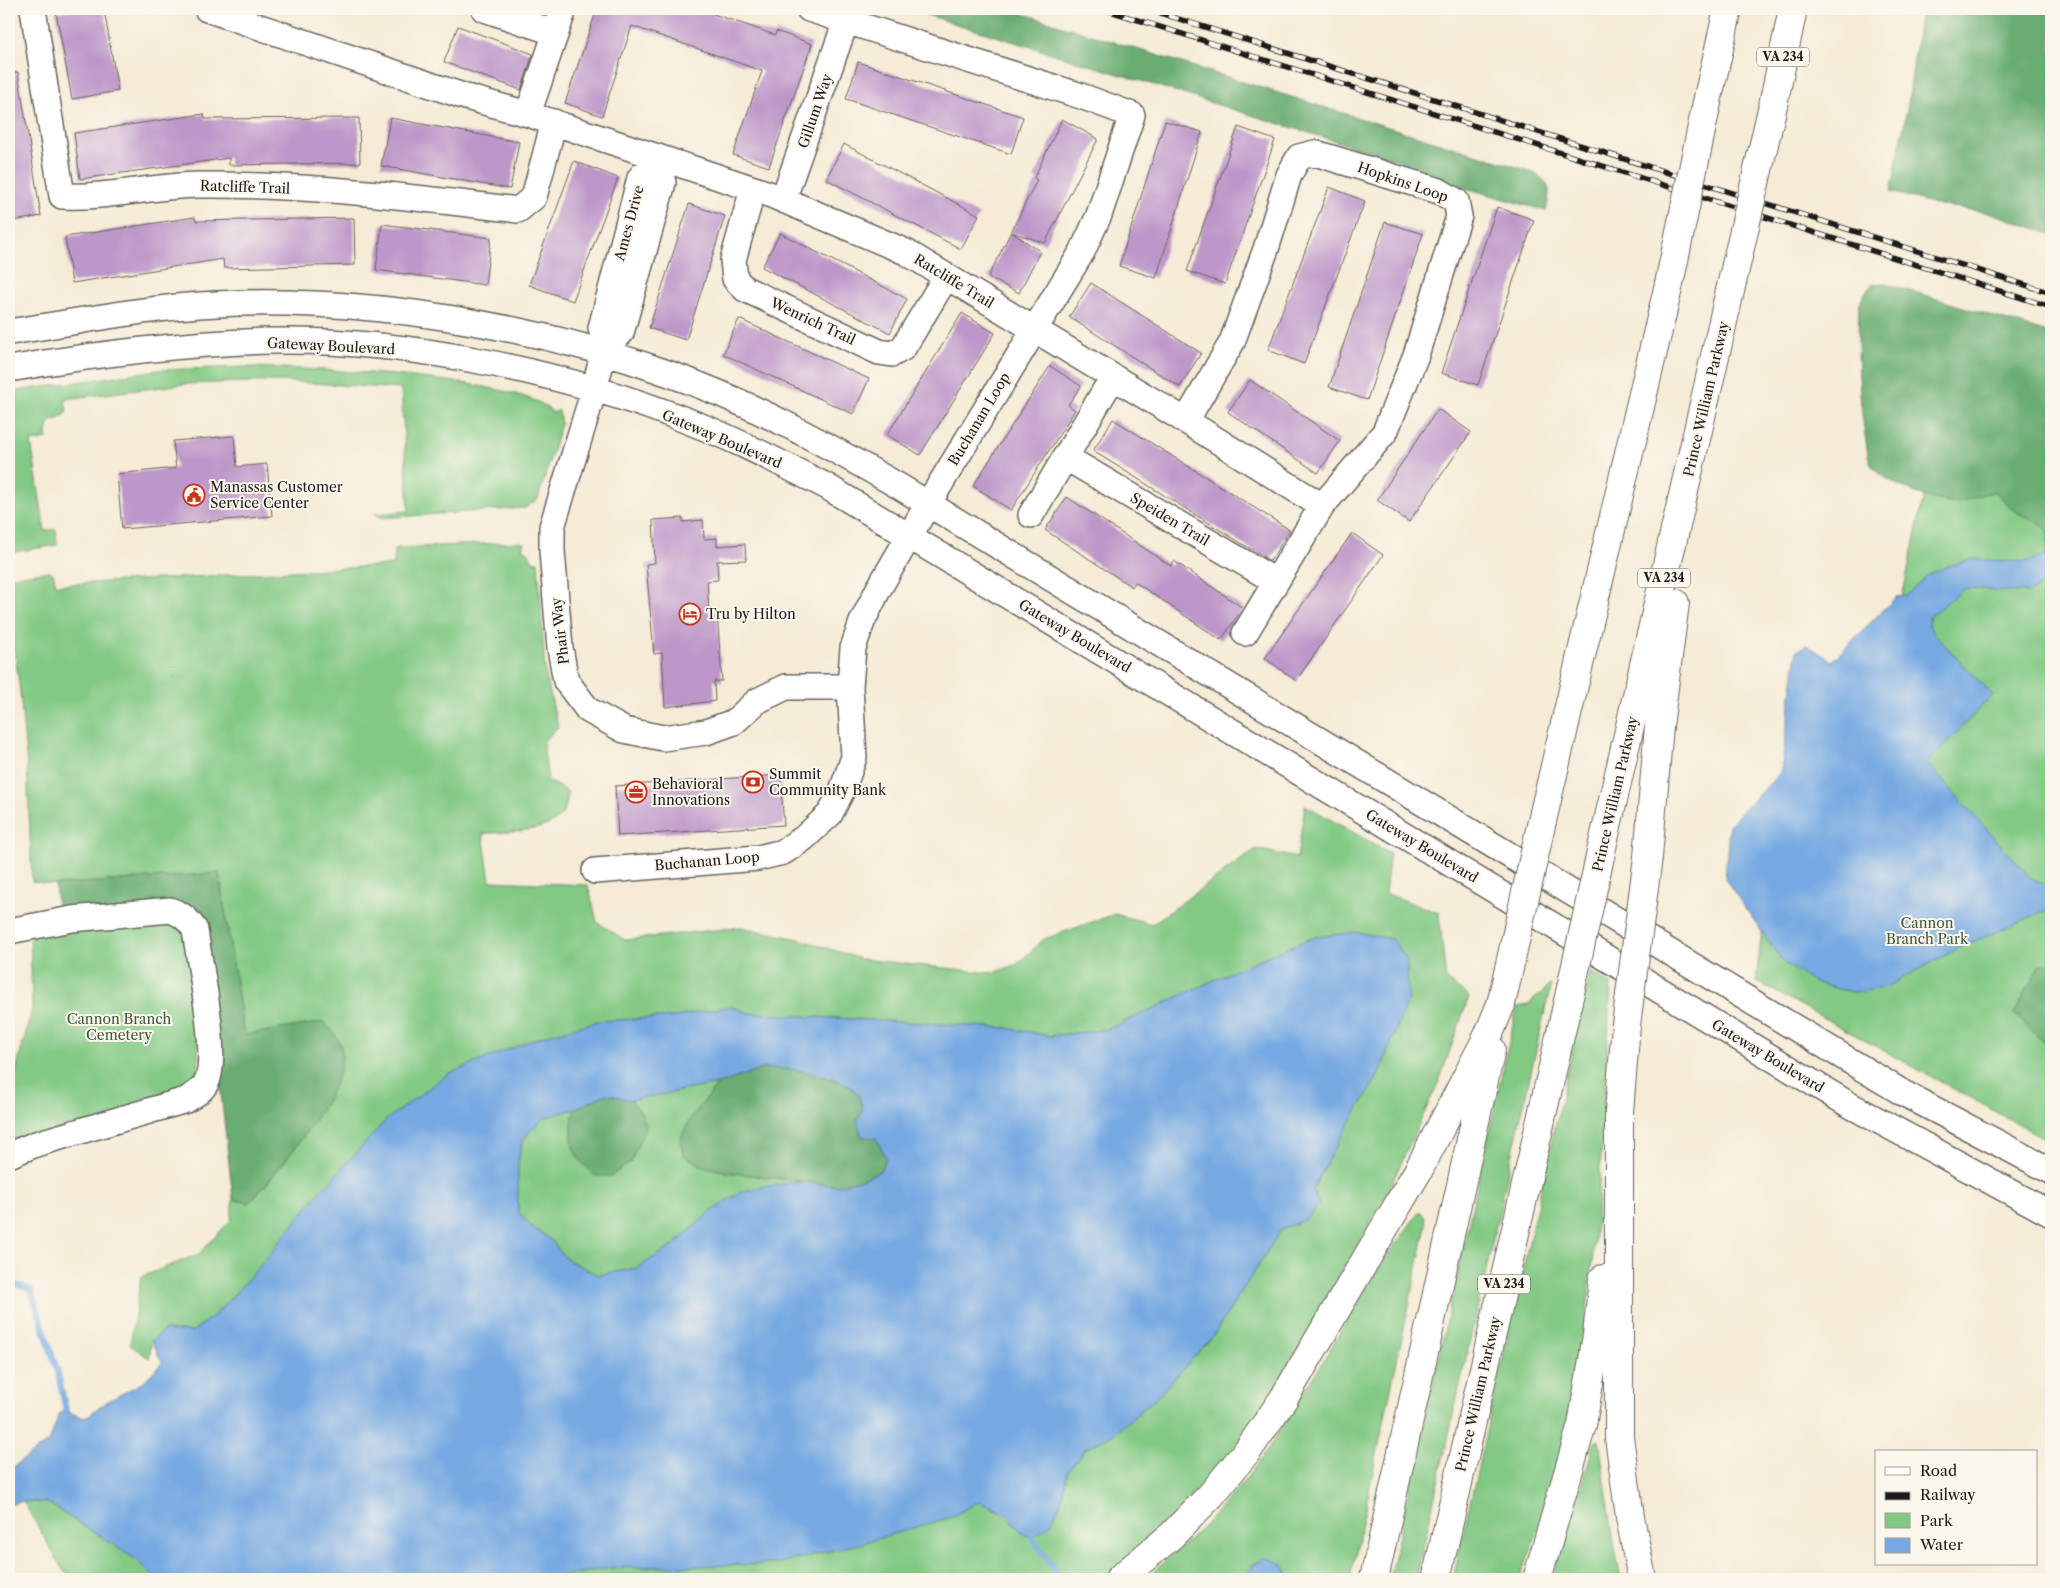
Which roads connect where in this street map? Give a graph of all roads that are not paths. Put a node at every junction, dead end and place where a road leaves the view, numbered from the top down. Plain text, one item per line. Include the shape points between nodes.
1 (33, 9) edge
2 (207, 9) edge
3 (484, 9) edge
4 (564, 9) edge
5 (809, 9) edge
6 (1728, 9) edge
7 (1793, 9) edge
8 (846, 21) junction
9 (556, 32) junction
10 (528, 114) junction
11 (554, 122) junction
12 (658, 157) junction
13 (754, 189) junction
14 (783, 200) junction
15 (946, 277) junction
16 (1033, 329) junction
17 (9, 332) edge
18 (605, 348) junction
19 (9, 369) edge
20 (1113, 377) junction
21 (594, 390) junction
22 (1186, 421) junction
23 (1696, 440) junction
24 (1065, 457) junction
25 (928, 504) junction
26 (1322, 506) junction
27 (1031, 515) dead end
28 (909, 537) junction
29 (1275, 581) junction
30 (1245, 633) dead end
31 (850, 688) junction
32 (596, 871) dead end
33 (9, 931) edge
34 (1501, 1004) junction
35 (1619, 1112) junction
36 (9, 1155) edge
37 (2051, 1171) edge
38 (2051, 1214) edge
39 (1119, 1579) edge
40 (1374, 1579) edge
41 (1436, 1579) edge
42 (1537, 1579) edge
43 (1642, 1579) edge

1 - 11 street, Ratcliffe Trail via 62,196 85,197 197,185 366,192 518,210 534,197
2 - 10 street, Ratcliffe Trail via 466,97
3 - 9 street
4 - 9 street
5 - 8 street, Buchanan Loop
6 - 34 highway, bridge via 1669,284
7 - 23 highway, Prince William Parkway / VA 234, bridge
8 - 14 street, Gillum Way
8 - 16 street, Buchanan Loop via 1132,115 1099,215 1082,252
9 - 10 street
10 - 11 street, Ratcliffe Trail
11 - 12 street, Ratcliffe Trail
12 - 13 street, Ratcliffe Trail
12 - 18 street, Ames Drive via 663,183 620,332
13 - 14 street, Ratcliffe Trail
13 - 15 street, Wenrich Trail via 733,260 735,279 745,289 879,352 892,354 902,348
14 - 15 street, Ratcliffe Trail via 906,252
15 - 16 street, Ratcliffe Trail
16 - 20 street, Ratcliffe Trail
16 - 25 street, Buchanan Loop
17 - 18 street via 216,304 306,303 376,308
18 - 21 street
18 - 25 street via 814,437
19 - 21 street, Gateway Boulevard via 107,352 276,341 347,344 446,355 524,370
20 - 22 street, Ratcliffe Trail
20 - 24 street
21 - 28 street, Gateway Boulevard via 688,421 754,450 826,486
21 - 31 street, Phair Way via 552,527 560,648 566,681 588,710 624,730 664,738 706,732 734,722 757,701 786,687
22 - 26 street, Ratcliffe Trail
22 - 26 street, Hopkins Loop via 1232,342 1298,157 1315,152 1439,191 1456,200 1459,216 1419,346 1385,432
23 - 35 highway, bridge via 1658,726 1648,857 1626,1025
23 - 41 highway, Prince William Parkway / VA 234, bridge
24 - 27 street
24 - 29 street, Speiden Trail
25 - 28 street, Buchanan Loop
25 - 37 street via 1903,1093
26 - 29 street
28 - 31 street, Buchanan Loop via 862,622 853,648
28 - 38 street, Gateway Boulevard via 1848,1104
29 - 30 street
31 - 32 street, Buchanan Loop via 854,757 830,814 804,838 783,852 758,858
33 - 36 street via 72,919 170,910 179,913 195,930 212,1056 206,1083 186,1100
34 - 39 highway via 1488,1036 1418,1171 1284,1398 1248,1450 1210,1495 1172,1535
34 - 40 highway
35 - 42 highway via 1597,1335 1582,1425
35 - 43 highway via 1619,1437

